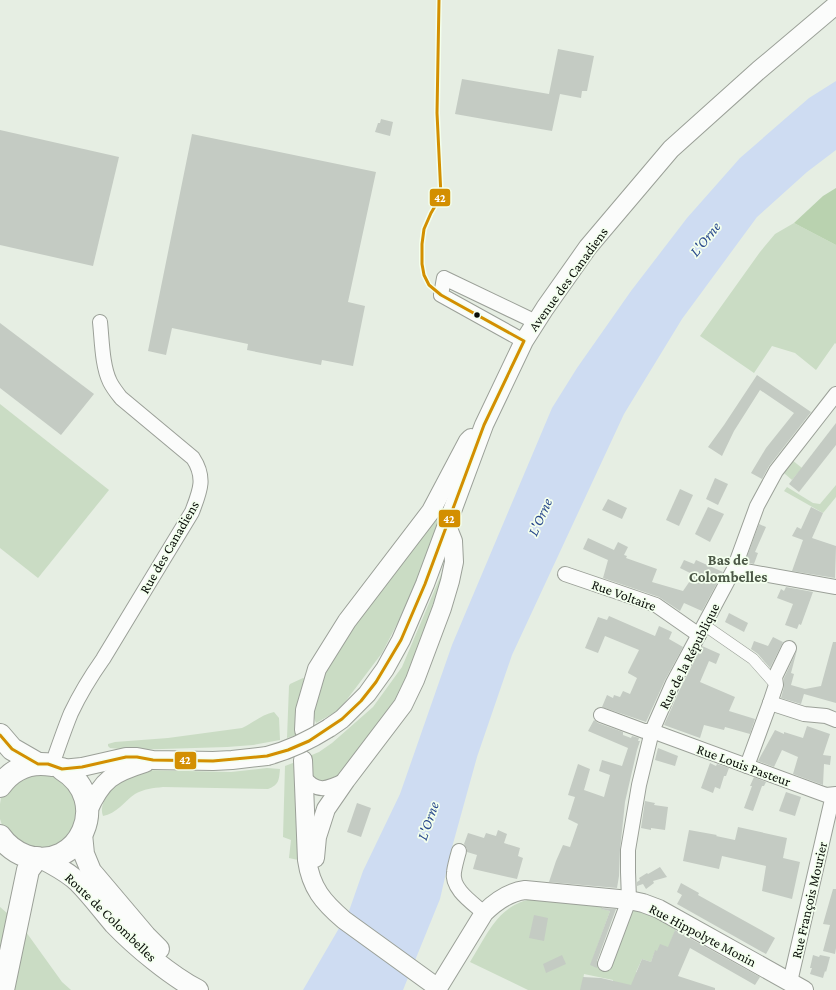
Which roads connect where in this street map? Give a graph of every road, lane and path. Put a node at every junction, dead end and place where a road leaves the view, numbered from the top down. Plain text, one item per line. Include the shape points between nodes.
1 (836, 6) edge
2 (100, 322) dead end
3 (536, 322) junction
4 (524, 341) junction
5 (836, 394) edge
6 (484, 425) junction
7 (447, 526) junction
8 (734, 569) junction
9 (565, 574) dead end
10 (836, 587) edge
11 (702, 630) junction
12 (789, 648) dead end
13 (776, 685) junction
14 (770, 704) junction
15 (601, 715) dead end
16 (836, 720) edge
17 (304, 730) dead end
18 (652, 731) junction
19 (0, 735) edge
20 (153, 760) junction
21 (51, 766) junction
22 (747, 766) junction
23 (303, 768) joint
24 (346, 780) junction
25 (0, 786) edge
26 (834, 794) edge
27 (88, 811) junction
28 (82, 834) junction
29 (0, 836) edge
30 (459, 851) dead end
31 (33, 861) junction
32 (314, 885) junction
33 (629, 900) junction
34 (484, 913) junction
35 (605, 964) dead end
36 (797, 986) edge
37 (438, 989) edge
38 (2, 990) edge
39 (198, 990) edge
40 (205, 990) edge

1 - 3 street, Avenue des Canadiens via 759,70 671,149 588,247
2 - 21 street, Rue des Canadiens via 107,372 114,389 121,398 193,458 201,476 201,486 192,512 90,678 72,712
3 - 4 street, Avenue des Canadiens
3 - 4 street via 444,278 441,295
4 - 6 street, Avenue des Canadiens
5 - 8 street, Rue de la République via 776,470 757,506
6 - 7 street, Avenue des Canadiens
6 - 17 street via 468,441 431,511 347,622 317,670 304,710
7 - 20 street, Avenue des Canadiens, bridge via 426,584 401,640 385,669 342,719 309,741 267,756 232,760
7 - 24 street via 453,541 454,562 442,608 415,680 403,705
8 - 10 street
8 - 11 street, Rue de la République
9 - 11 street, Rue Voltaire via 656,605
11 - 13 street via 753,659
11 - 18 street, Rue de la République
12 - 13 street via 775,677
13 - 14 street
14 - 16 street
14 - 22 street
15 - 18 street, Rue Louis Pasteur via 644,731
18 - 22 street, Rue Louis Pasteur
18 - 33 street, Rue de la République via 639,785 628,850
19 - 21 main road, Route de Colombelles via 12,749
20 - 21 street, Avenue des Canadiens via 126,757 82,767
20 - 27 street, Avenue des Canadiens via 112,776 98,791
21 - 25 main road via 19,768
21 - 27 main road, Route de Colombelles via 74,778 81,786
22 - 26 street, Rue Louis Pasteur via 826,795
23 - 24 street via 310,785 319,788 331,788
23 - 32 street via 307,860
24 - 32 street via 326,809 317,837
26 - 36 street, Rue François Mourier
27 - 28 main road, Route de Colombelles
28 - 31 main road, Route de Colombelles via 66,851
28 - 40 main road, Route de Colombelles via 85,859 95,877 146,936
29 - 31 main road, Route de Colombelles via 9,847
30 - 34 street via 453,873 454,882
31 - 38 main road
31 - 39 main road, Route de Colombelles via 66,872 78,881 125,934 156,961
32 - 37 street via 322,899 344,920
33 - 34 street, Rue Hippolyte Monin via 525,890 508,895
33 - 35 street
33 - 36 street, Rue Hippolyte Monin via 659,909
34 - 37 street, Rue Hippolyte Monin

